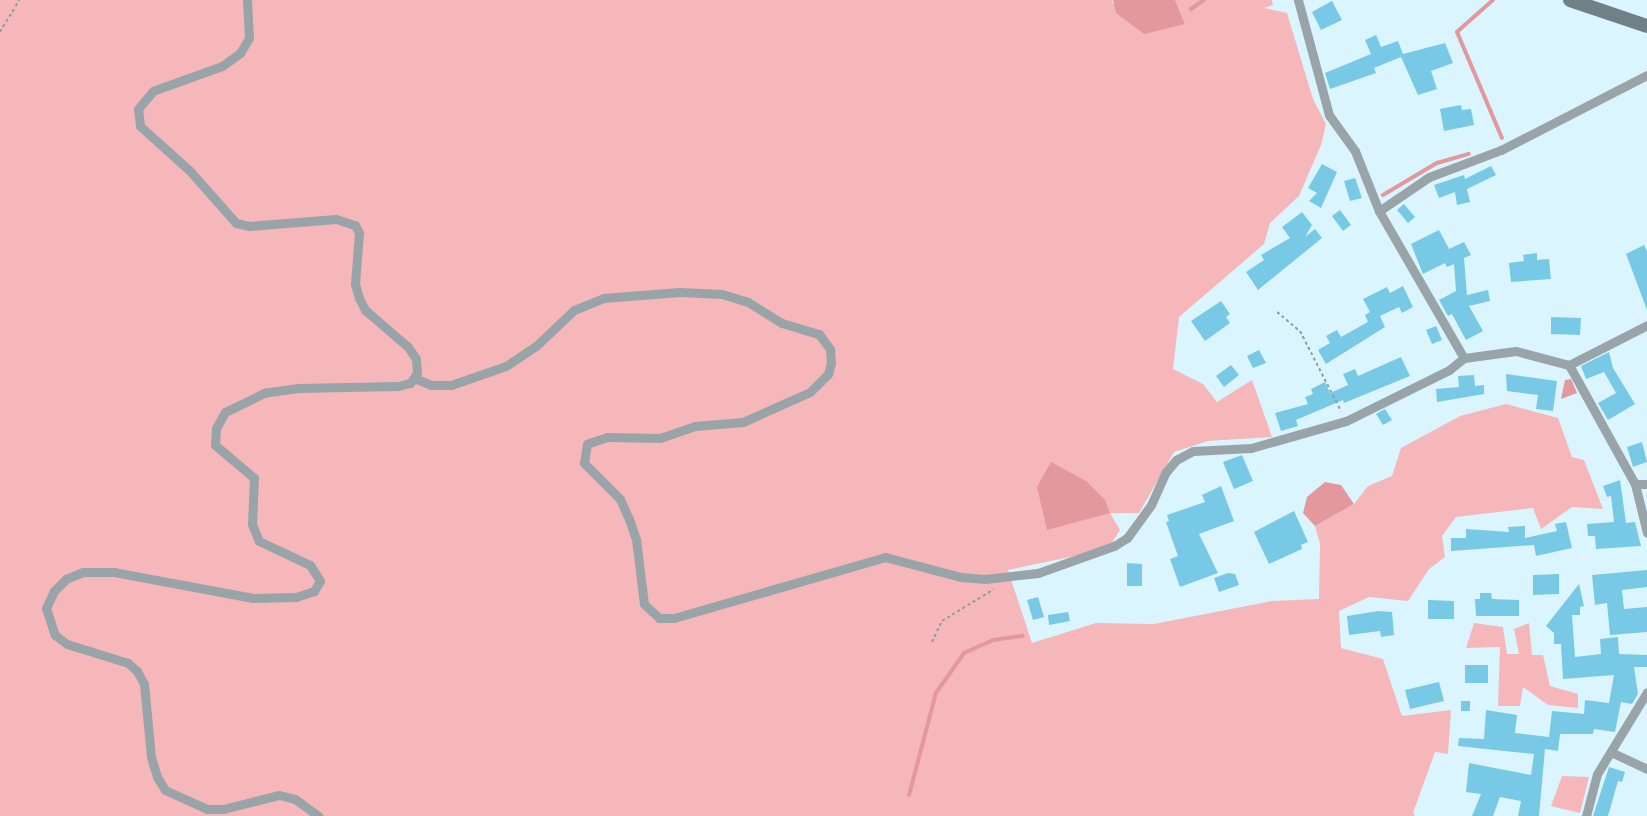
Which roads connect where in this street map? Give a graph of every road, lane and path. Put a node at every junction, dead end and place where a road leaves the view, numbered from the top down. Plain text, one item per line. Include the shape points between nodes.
1 (19, 0) edge
2 (247, 0) edge
3 (1298, 0) edge
4 (1570, 0) edge
5 (1647, 26) edge
6 (0, 32) edge
7 (1647, 75) edge
8 (1379, 211) junction
9 (1277, 312) dead end
10 (1647, 326) edge
11 (1464, 358) junction
12 (1569, 366) junction
13 (414, 378) junction
14 (1346, 421) junction
15 (1635, 484) junction
16 (1647, 484) edge
17 (1647, 533) edge
18 (996, 588) dead end
19 (932, 642) dead end
20 (1647, 692) edge
21 (1612, 753) junction
22 (1647, 770) edge
23 (318, 816) edge
24 (1586, 816) edge

1 - 6 path
2 - 13 street via 249,38 240,53 222,66 153,91 138,109 140,126 190,171 236,223 249,226 336,219 355,225 359,233 355,284 359,298 365,310 408,346 416,359
3 - 8 street via 1329,115 1354,152
4 - 5 main road
7 - 8 street via 1501,150 1429,177
8 - 11 street
9 - 14 path via 1300,331
10 - 12 street
11 - 12 street via 1516,351
11 - 14 street via 1449,370
12 - 15 street
13 - 14 street via 430,386 451,385 506,366 536,346 574,309 603,298 680,292 722,294 748,302 766,316 804,328 825,340 831,363 820,386 762,413 731,424 694,426 660,438 607,437 587,444 584,463 620,499 629,519 636,539 644,604 659,618 674,618 885,557 961,577 985,579 1038,573 1114,546 1127,537 1151,505 1166,472 1176,460 1193,451 1251,448
13 - 23 street via 398,387 298,388 264,393 225,412 216,428 215,445 255,478 252,524 259,541 310,565 320,581 314,591 253,598 114,572 83,572 66,579 54,591 46,608 55,635 67,644 128,663 137,671 144,684 151,757 165,790 207,809 223,809 279,795 295,799
15 - 16 street
15 - 17 street
18 - 19 path via 942,621
20 - 21 street
21 - 22 street
21 - 24 street via 1598,774

